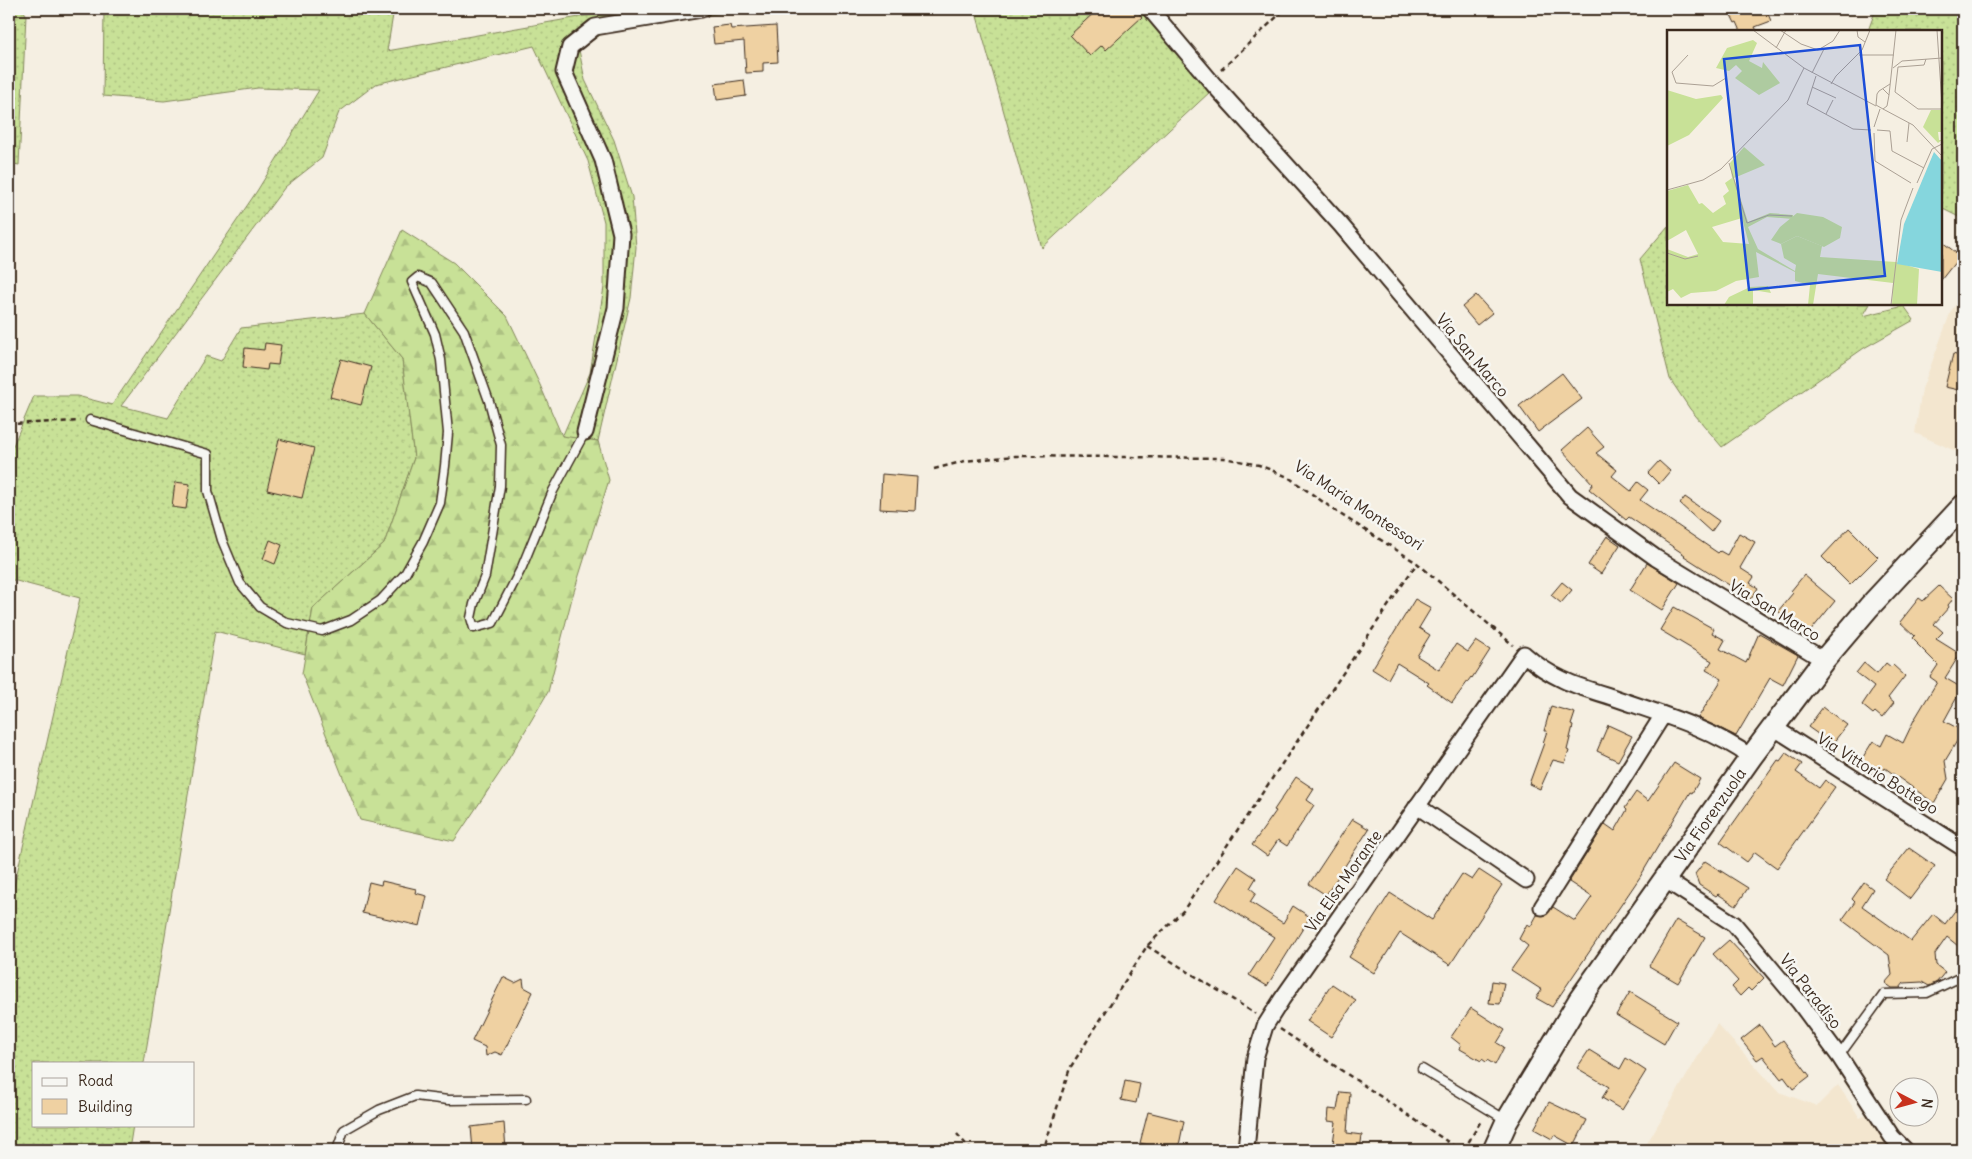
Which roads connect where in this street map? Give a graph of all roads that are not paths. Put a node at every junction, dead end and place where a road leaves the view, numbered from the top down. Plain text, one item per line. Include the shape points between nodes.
1 (702, 9) edge
2 (1150, 9) edge
3 (90, 420) road end
4 (585, 432) joint
5 (1963, 506) edge
6 (1824, 660) junction
7 (1663, 715) junction
8 (1773, 728) junction
9 (1750, 758) junction
10 (1417, 806) junction
11 (1963, 848) edge
12 (1664, 878) junction
13 (1526, 880) dead end
14 (1542, 907) dead end
15 (1963, 976) edge
16 (1839, 1056) junction
17 (1422, 1069) dead end
18 (526, 1099) dead end
19 (1507, 1121) junction
20 (1891, 1144) edge
21 (337, 1150) edge
22 (1246, 1150) edge
23 (1494, 1150) edge
24 (1905, 1150) edge

1 - 4 street via 595,26 570,47 564,72 603,160 621,234 616,308
2 - 6 street, Via San Marco via 1210,81 1340,224 1570,496 1656,558
3 - 4 lane via 208,454 208,491 222,540 240,583 260,607 287,623 322,631 351,620 381,600 406,574 440,504 448,432 441,360 435,334 412,282 418,277 432,283 464,331 501,445 494,531 471,618 474,628 493,623 522,567 553,491
5 - 6 street, Via Fiorenzuola
6 - 8 street, Via Fiorenzuola
7 - 9 street via 1699,728 1735,746
7 - 10 street, Via Elsa Morante via 1554,677 1524,654
7 - 14 street
8 - 9 street, Via Fiorenzuola
8 - 11 street, Via Vittorio Bottego
9 - 12 street, Via Fiorenzuola
10 - 13 street
10 - 22 street, Via Elsa Morante via 1265,1026 1255,1058
12 - 16 street, Via Paradiso via 1734,924 1800,1002
12 - 19 street, Via Fiorenzuola via 1580,998
15 - 16 lane via 1927,993 1884,994
16 - 20 street, Via Paradiso
17 - 19 lane
18 - 21 lane via 448,1100 415,1096 379,1110 344,1130
19 - 23 street, Via Fiorenzuola
20 - 24 street, Via Paradiso

